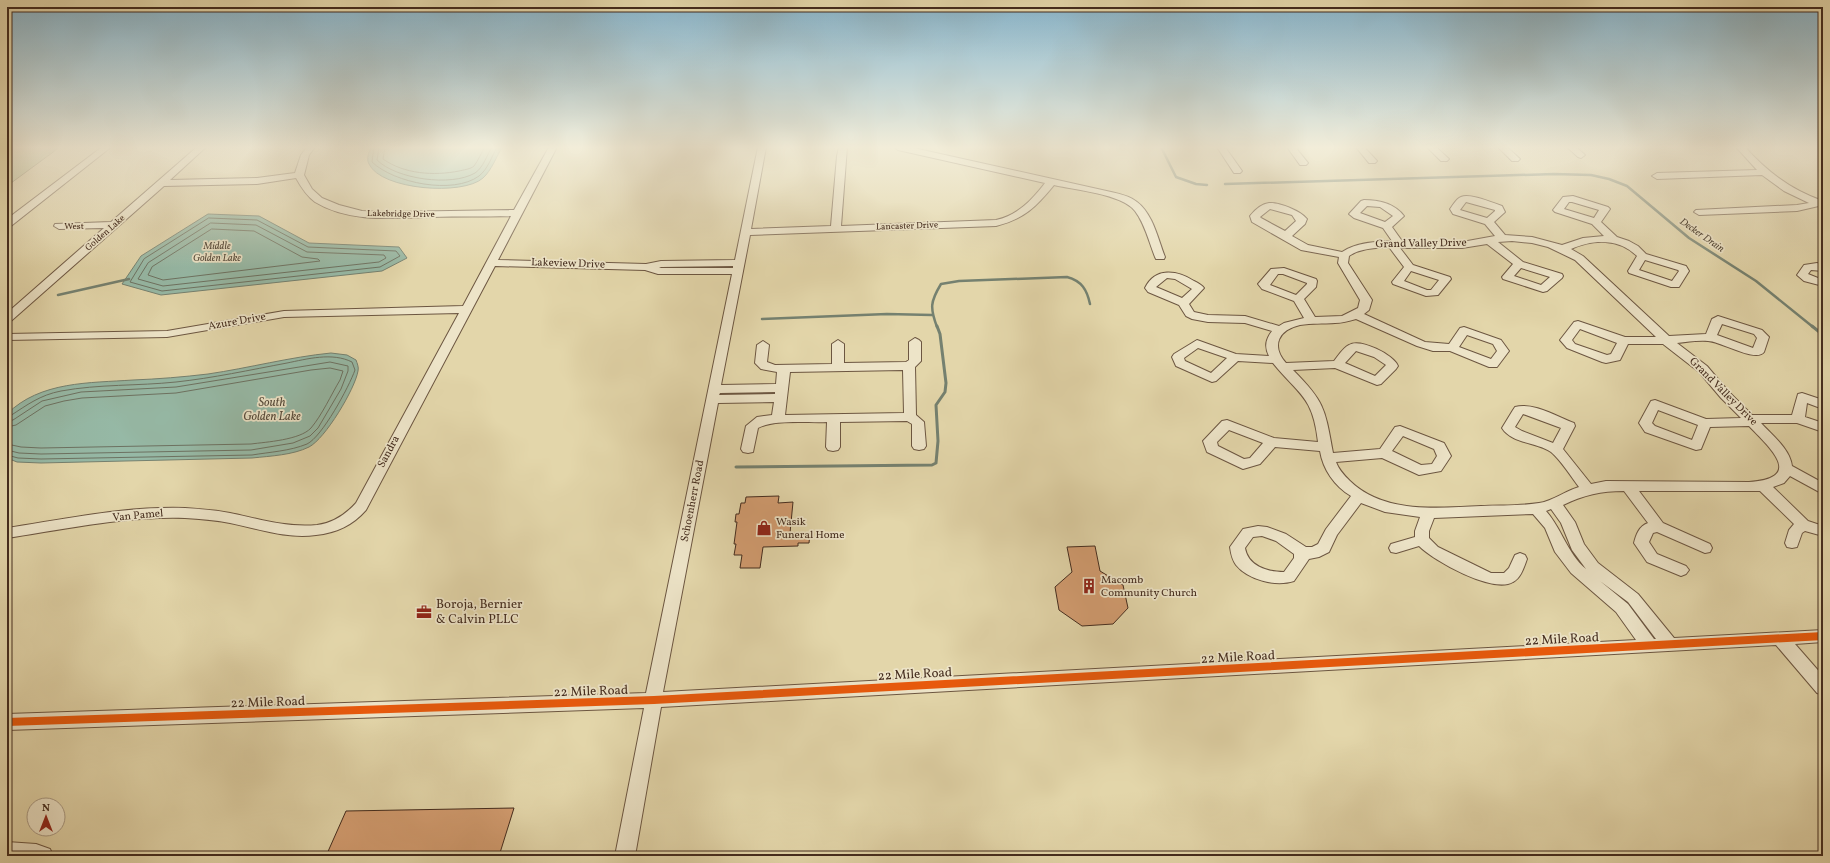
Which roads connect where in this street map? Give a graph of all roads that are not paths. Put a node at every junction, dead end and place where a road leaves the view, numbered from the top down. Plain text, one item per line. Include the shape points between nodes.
1 (55, 187) edge
2 (156, 187) edge
3 (307, 187) edge
4 (532, 187) edge
5 (754, 187) edge
6 (839, 187) edge
7 (1047, 187) edge
8 (1078, 187) edge
9 (1787, 187) edge
10 (1820, 203) edge
11 (1699, 212) dead end
12 (518, 214) junction
13 (1489, 222) dead end
14 (1596, 222) dead end
15 (7, 224) edge
16 (113, 225) junction
17 (59, 226) dead end
18 (1387, 226) dead end
19 (836, 228) junction
20 (746, 232) junction
21 (1286, 236) dead end
22 (1496, 239) junction
23 (1613, 239) junction
24 (1396, 245) junction
25 (1563, 249) junction
26 (1344, 255) junction
27 (1642, 256) dead end
28 (1160, 257) dead end
29 (491, 263) junction
30 (1519, 264) dead end
31 (739, 267) junction
32 (1409, 267) dead end
33 (1823, 268) edge
34 (1823, 283) edge
35 (1298, 299) dead end
36 (1183, 303) dead end
37 (466, 310) junction
38 (1357, 315) junction
39 (7, 319) edge
40 (1312, 321) junction
41 (1279, 330) junction
42 (1710, 336) dead end
43 (7, 337) edge
44 (1624, 340) dead end
45 (1666, 340) junction
46 (915, 342) dead end
47 (764, 344) dead end
48 (838, 344) dead end
49 (1452, 348) dead end
50 (1235, 357) dead end
51 (1279, 364) junction
52 (1337, 364) dead end
53 (909, 366) junction
54 (838, 367) junction
55 (784, 368) junction
56 (781, 393) junction
57 (714, 394) junction
58 (1823, 405) edge
59 (910, 417) junction
60 (834, 418) junction
61 (778, 419) junction
62 (1798, 419) junction
63 (1751, 421) junction
64 (1705, 423) dead end
65 (1823, 428) edge
66 (1272, 442) dead end
67 (919, 446) dead end
68 (833, 447) dead end
69 (748, 448) dead end
70 (1556, 449) dead end
71 (1326, 452) junction
72 (1384, 453) dead end
73 (1786, 468) junction
74 (1628, 486) junction
75 (1763, 486) junction
76 (1588, 488) junction
77 (1823, 489) edge
78 (1359, 495) junction
79 (1555, 504) junction
80 (1536, 508) junction
81 (1428, 513) junction
82 (1803, 525) junction
83 (268, 527) joint
84 (1658, 527) junction
85 (7, 532) edge
86 (1823, 532) edge
87 (1422, 540) junction
88 (1792, 544) dead end
89 (1396, 548) dead end
90 (1705, 548) dead end
91 (1302, 553) dead end
92 (1520, 559) dead end
93 (1593, 567) junction
94 (1576, 569) junction
95 (1681, 570) dead end
96 (1823, 636) edge
97 (1780, 638) junction
98 (1671, 645) junction
99 (1650, 646) junction
100 (1823, 688) edge
101 (654, 700) junction
102 (7, 722) edge
103 (7, 851) edge
104 (43, 856) edge
105 (625, 856) edge

1 - 15 street
2 - 16 street, Golden Lake
3 - 12 street, Lakebridge Drive via 323,202 360,213
4 - 12 street
5 - 20 street, Schoenherr Road
6 - 19 street
7 - 19 street, Lancaster Drive via 1027,210 1015,218 1002,222
8 - 28 street via 1111,195 1135,205 1142,214
9 - 10 street via 1798,195
10 - 11 street via 1797,208
12 - 29 street
13 - 22 street
14 - 23 street
16 - 17 street, West
16 - 39 street, Golden Lake
18 - 24 street
19 - 20 street, Lancaster Drive
20 - 31 street, Schoenherr Road
21 - 26 street via 1306,248
22 - 24 street, Grand Valley Drive via 1458,245
22 - 25 street, Grand Valley Drive via 1531,240
22 - 30 street
23 - 25 street via 1585,240
23 - 27 street via 1630,246
24 - 26 street, Grand Valley Drive via 1356,247
24 - 32 street
25 - 45 street, Grand Valley Drive via 1579,258
26 - 38 street via 1343,263 1366,300 1363,310
29 - 31 street, Lakeview Drive
29 - 37 street, Sandra
31 - 57 street, Schoenherr Road
33 - 34 street via 1808,267 1802,275
35 - 40 street
36 - 41 street via 1190,314 1200,318 1246,320 1263,323
37 - 43 street, Azure Drive via 289,314 167,334
37 - 83 street, Sandra via 356,513 342,524 317,530 287,531
38 - 40 street
38 - 49 street via 1421,344
40 - 41 street
41 - 51 street via 1272,345
42 - 45 street
44 - 45 street
45 - 63 street, Grand Valley Drive via 1703,369
46 - 53 street via 915,361
47 - 55 street via 761,363 763,366
48 - 54 street
50 - 51 street
51 - 52 street
51 - 71 street via 1308,392 1316,405 1323,427
53 - 54 street
53 - 59 street
54 - 55 street
55 - 56 street
56 - 57 street
56 - 61 street
57 - 101 street, Schoenherr Road
58 - 62 street via 1802,397
59 - 60 street
59 - 67 street via 918,422
60 - 61 street
60 - 68 street
61 - 69 street via 762,420 752,426
62 - 63 street
62 - 65 street
63 - 64 street
63 - 73 street, Grand Valley Drive via 1781,451
66 - 71 street
70 - 76 street
71 - 72 street
71 - 78 street via 1330,467 1340,480
73 - 75 street via 1779,480
73 - 77 street
74 - 75 street
74 - 76 street
74 - 84 street
75 - 82 street
76 - 79 street
78 - 81 street via 1392,509
78 - 91 street via 1331,533 1324,548 1314,553
79 - 80 street
79 - 93 street via 1568,522 1577,546
80 - 81 street
80 - 94 street via 1551,526 1560,548
81 - 87 street
82 - 86 street
82 - 88 street via 1796,530
83 - 85 street, Van Pamel via 220,516 166,513 115,517
84 - 90 street
84 - 95 street via 1649,528 1642,543 1652,558
87 - 89 street
87 - 92 street via 1433,551 1488,578 1498,580 1511,578
93 - 94 street
93 - 98 street via 1633,598
94 - 99 street via 1619,604
96 - 97 street, 22 Mile Road
97 - 98 street, 22 Mile Road
97 - 100 street
98 - 99 street, 22 Mile Road
99 - 101 street, 22 Mile Road
101 - 102 street, 22 Mile Road
101 - 105 street, Schoenherr Road
103 - 104 street via 36,853

